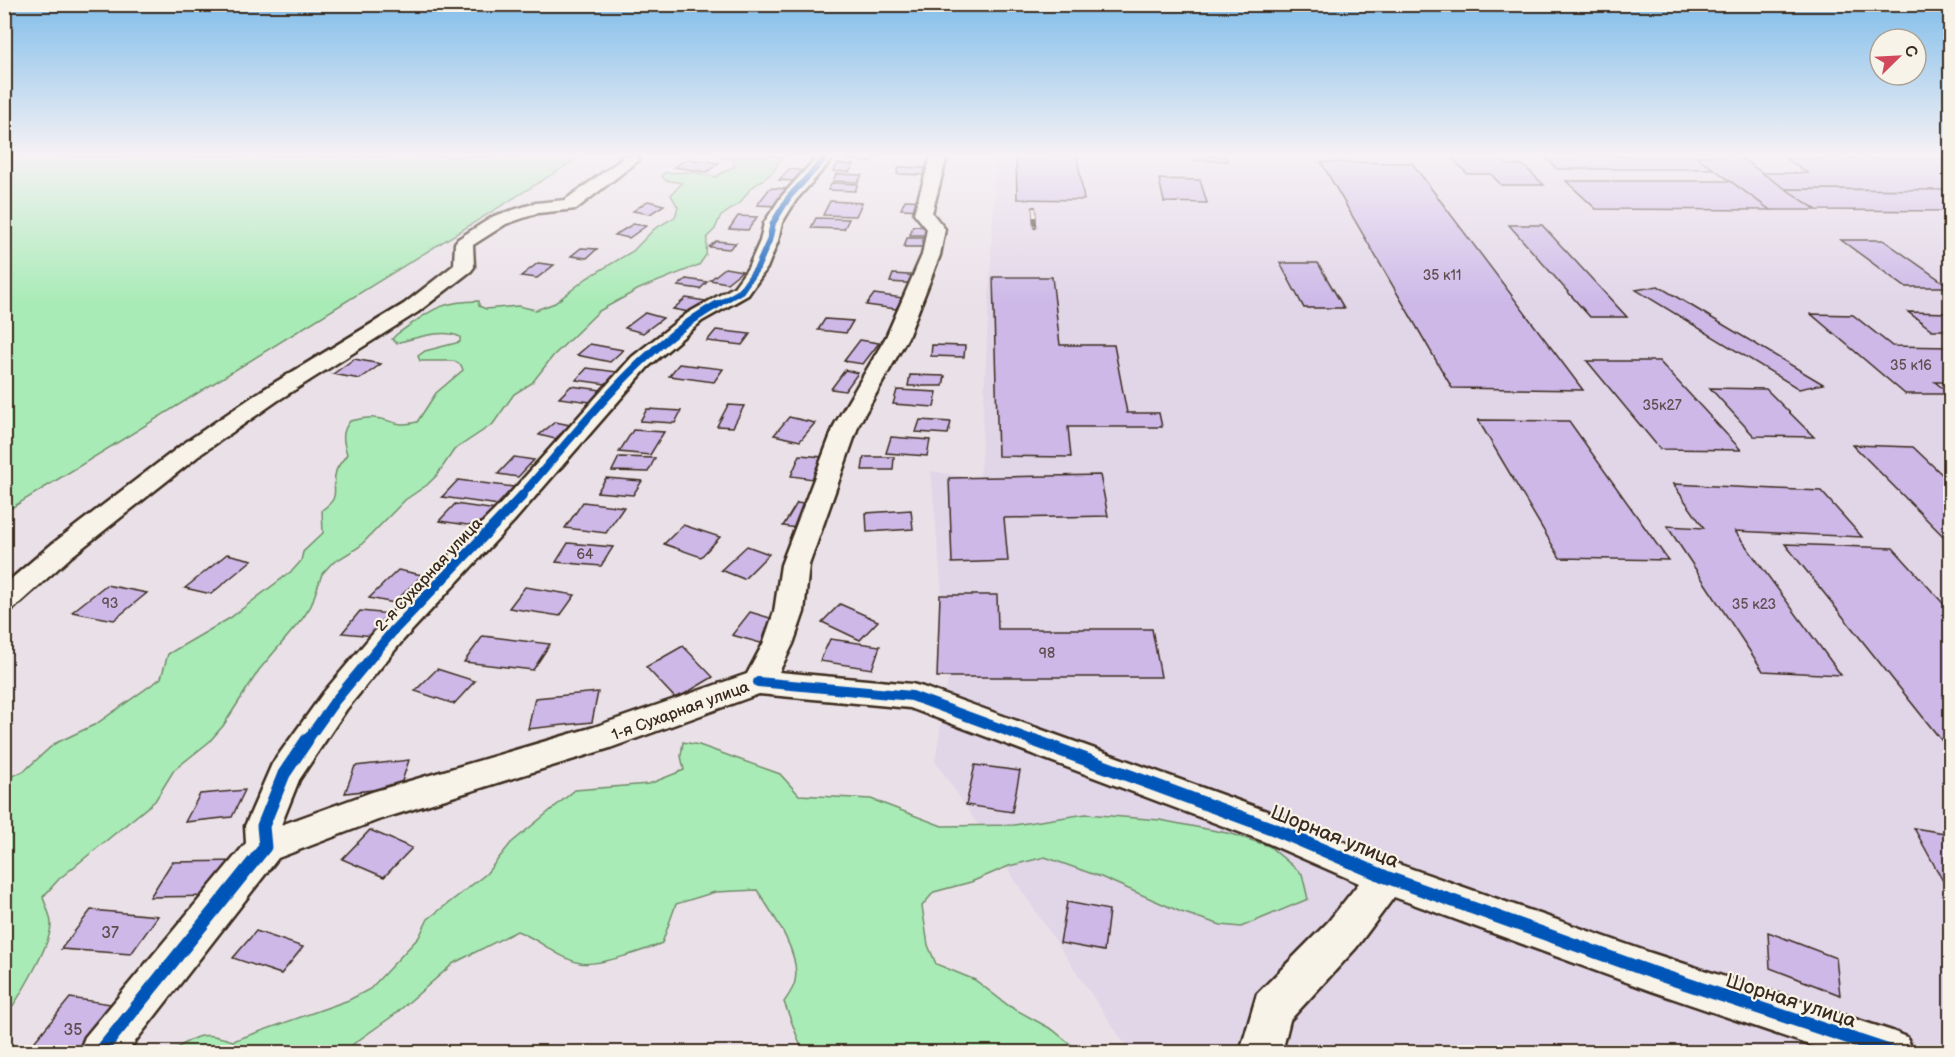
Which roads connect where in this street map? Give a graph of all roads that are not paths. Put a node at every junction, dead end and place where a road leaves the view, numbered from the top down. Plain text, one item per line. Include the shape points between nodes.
1 (566, 205) edge
2 (784, 205) edge
3 (924, 205) edge
4 (4, 602) edge
5 (758, 682) junction
6 (265, 847) junction
7 (1386, 877) junction
8 (100, 1053) edge
9 (1261, 1053) edge
10 (1892, 1053) edge

1 - 4 street via 536,208 500,220 464,243 464,267 411,308 192,448 62,550
2 - 6 street, 2-я Сухарная улица via 773,223 757,268 741,291 695,317 640,362 505,515 393,631 335,702 284,774 262,826
3 - 5 street, 1-я Сухарная улица via 923,213 936,229 931,255 897,337 847,424 795,565 789,612 778,644
5 - 6 street, 1-я Сухарная улица via 598,739 372,807
5 - 7 street, Шорная улица via 912,696 1276,830
6 - 8 street
7 - 9 street via 1342,935 1272,1010
7 - 10 street, Шорная улица

